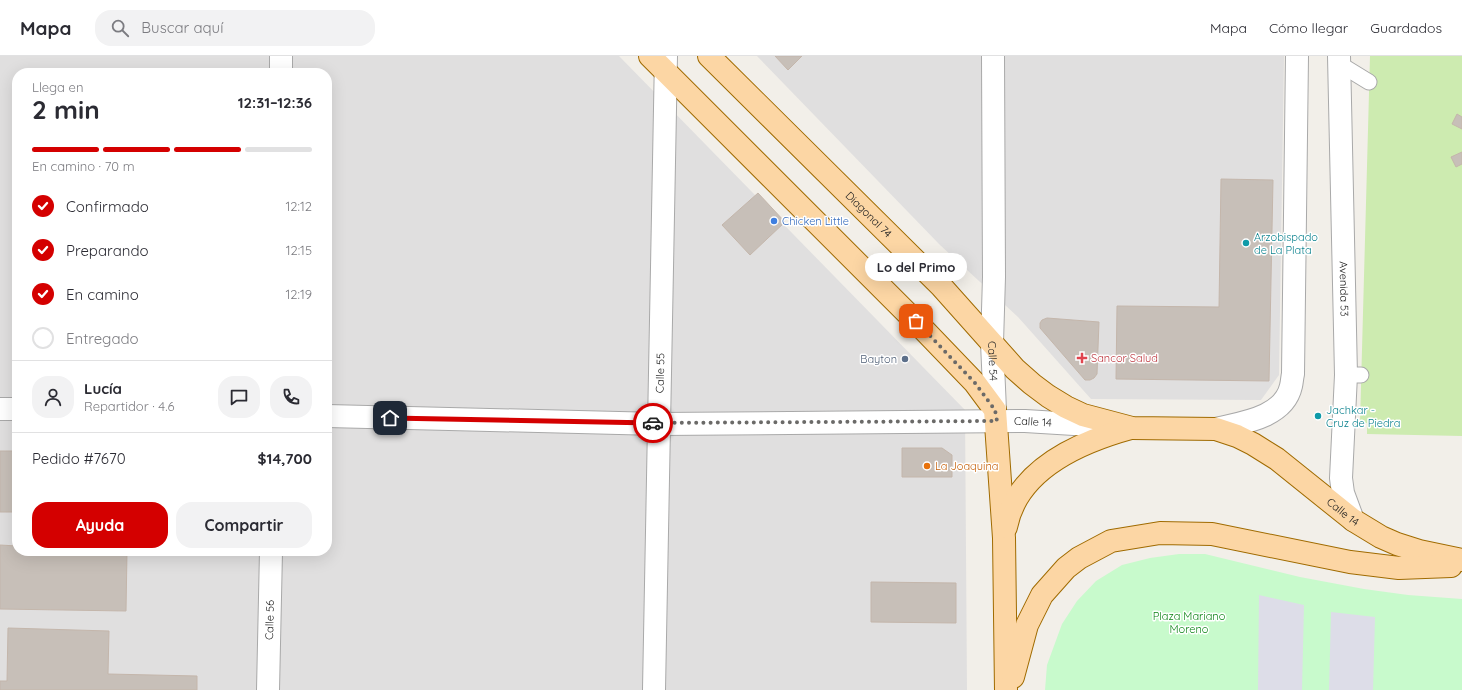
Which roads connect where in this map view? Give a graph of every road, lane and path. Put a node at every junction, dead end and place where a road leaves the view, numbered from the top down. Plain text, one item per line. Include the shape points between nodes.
1 (281, 56) edge
2 (650, 56) edge
3 (709, 56) edge
4 (993, 56) edge
5 (1297, 56) edge
6 (1338, 60) edge
7 (666, 64) edge
8 (281, 68) edge
9 (1370, 82) dead end
10 (992, 343) junction
11 (0, 409) edge
12 (12, 409) edge
13 (332, 416) edge
14 (996, 416) junction
15 (659, 424) junction
16 (1132, 428) junction
17 (1216, 429) junction
18 (1353, 520) junction
19 (1004, 538) junction
20 (271, 556) edge
21 (1462, 560) edge
22 (1462, 566) edge
23 (268, 690) edge
24 (654, 690) edge
25 (1006, 690) edge
26 (1010, 690) edge

1 - 8 street
2 - 7 main road
3 - 10 main road, Diagonal 74 via 941,286
4 - 10 street, Calle 54
5 - 17 street via 1291,387 1286,398 1267,415
6 - 9 lane
6 - 18 street, Avenida 53 via 1354,375 1340,478
7 - 14 main road via 975,383
7 - 15 street, Calle 55
10 - 14 street, Calle 54
10 - 16 main road, Diagonal 74 via 1032,384 1066,407 1083,415
11 - 12 street
13 - 15 street, Calle 14
14 - 15 street, Calle 14
14 - 16 street, Calle 14 via 1026,421
14 - 19 main road, Calle 54
15 - 24 street, Calle 55
16 - 17 main road, Calle 14
16 - 19 main road via 1095,439 1046,467 1024,488 1013,506
17 - 18 main road, Calle 14 via 1248,441 1277,459
18 - 21 main road, Calle 14 via 1397,544
19 - 25 main road, Calle 54
20 - 23 street, Calle 56
22 - 26 main road via 1399,568 1371,565 1212,534 1160,534 1111,541 1066,568 1042,595 1027,625

